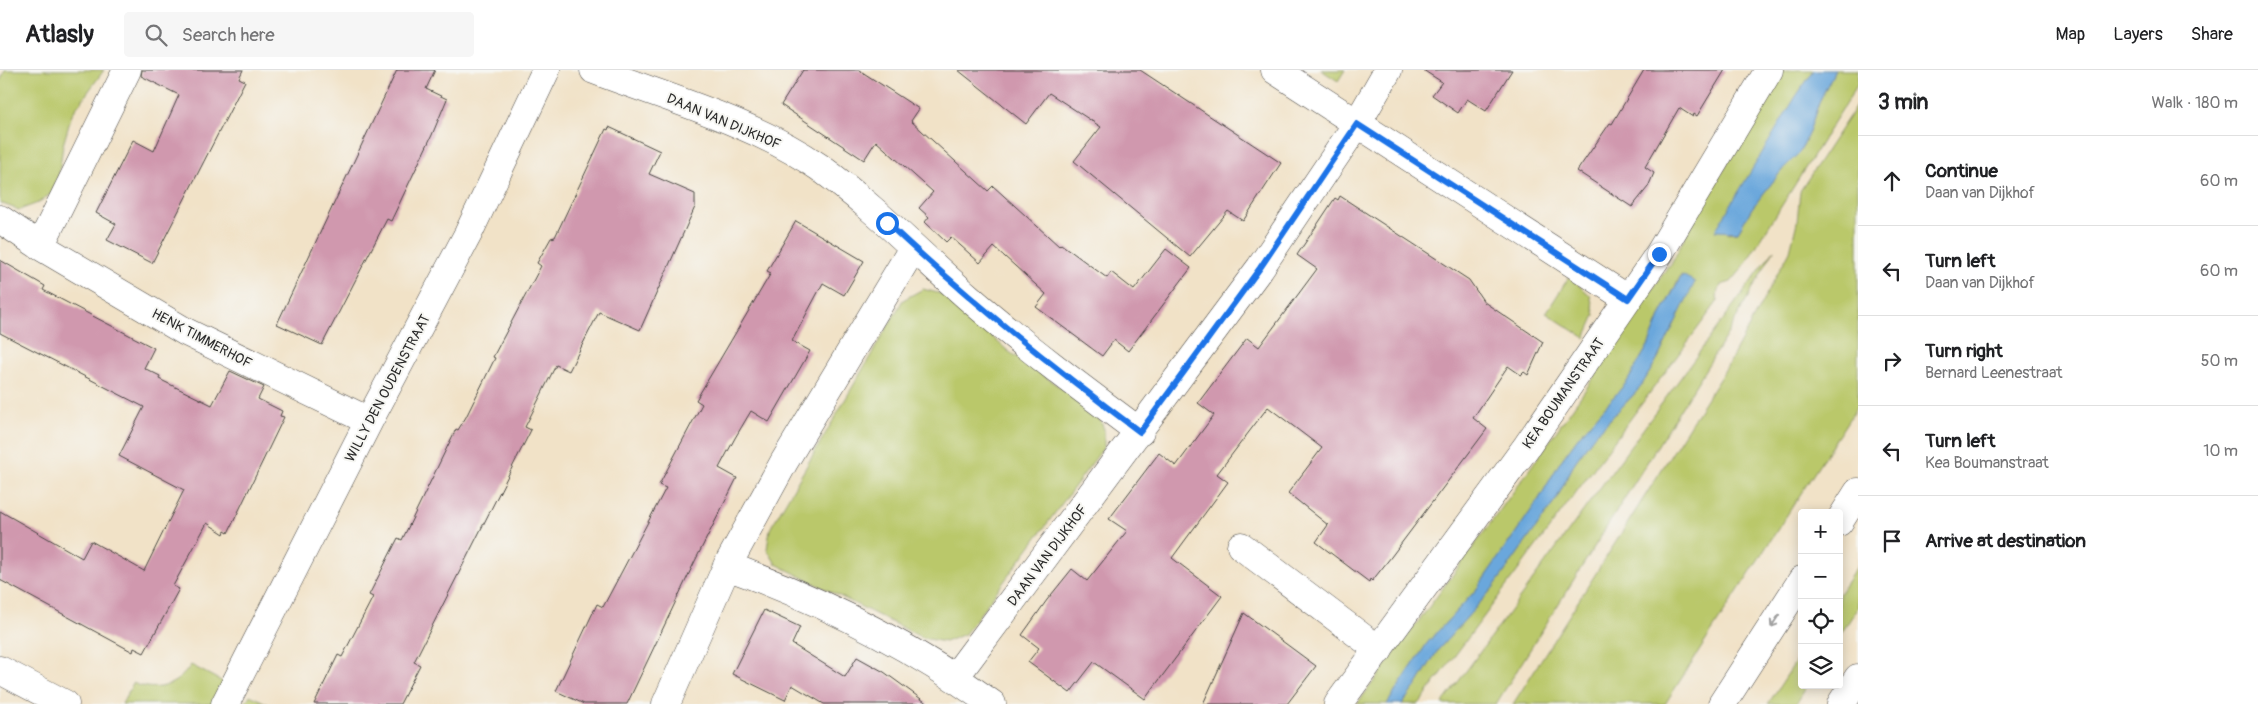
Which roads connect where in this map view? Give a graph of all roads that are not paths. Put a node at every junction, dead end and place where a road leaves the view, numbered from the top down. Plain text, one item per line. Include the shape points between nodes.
1 (127, 70) edge
2 (546, 70) edge
3 (594, 70) edge
4 (1275, 70) edge
5 (1388, 70) edge
6 (1769, 70) edge
7 (1357, 124) junction
8 (0, 219) edge
9 (40, 246) junction
10 (913, 248) junction
11 (1628, 299) junction
12 (369, 421) junction
13 (1140, 432) junction
14 (1858, 492) edge
15 (1843, 516) edge
16 (1241, 546) dead end
17 (727, 566) junction
18 (1798, 586) edge
19 (1379, 650) junction
20 (0, 670) edge
21 (955, 677) junction
22 (1858, 678) edge
23 (65, 704) edge
24 (225, 704) edge
25 (666, 704) edge
26 (992, 704) edge
27 (1338, 704) edge
28 (1722, 704) edge
29 (1841, 704) edge

1 - 9 main road
2 - 12 main road, WILLY DEN OUDENSTRAAT via 468,234
3 - 10 main road, DAAN VAN DIJKHOF via 777,142 818,167
4 - 7 main road
5 - 7 main road, DAAN VAN DIJKHOF
6 - 11 main road, KEA BOUMANSTRAAT via 1659,254
7 - 11 main road
7 - 13 main road, DAAN VAN DIJKHOF via 1260,268
8 - 9 main road, HENK TIMMERHOF
9 - 12 main road, HENK TIMMERHOF via 186,332
10 - 13 main road, DAAN VAN DIJKHOF via 1021,341
10 - 17 main road via 784,462
11 - 19 main road, KEA BOUMANSTRAAT via 1527,446
12 - 24 main road, WILLY DEN OUDENSTRAAT
13 - 21 main road, DAAN VAN DIJKHOF
14 - 15 main road
16 - 19 main road
17 - 21 main road via 811,600 895,642
17 - 25 main road
18 -> 28 main road
19 - 27 main road, KEA BOUMANSTRAAT
20 - 23 main road
21 - 26 main road
22 - 29 main road

